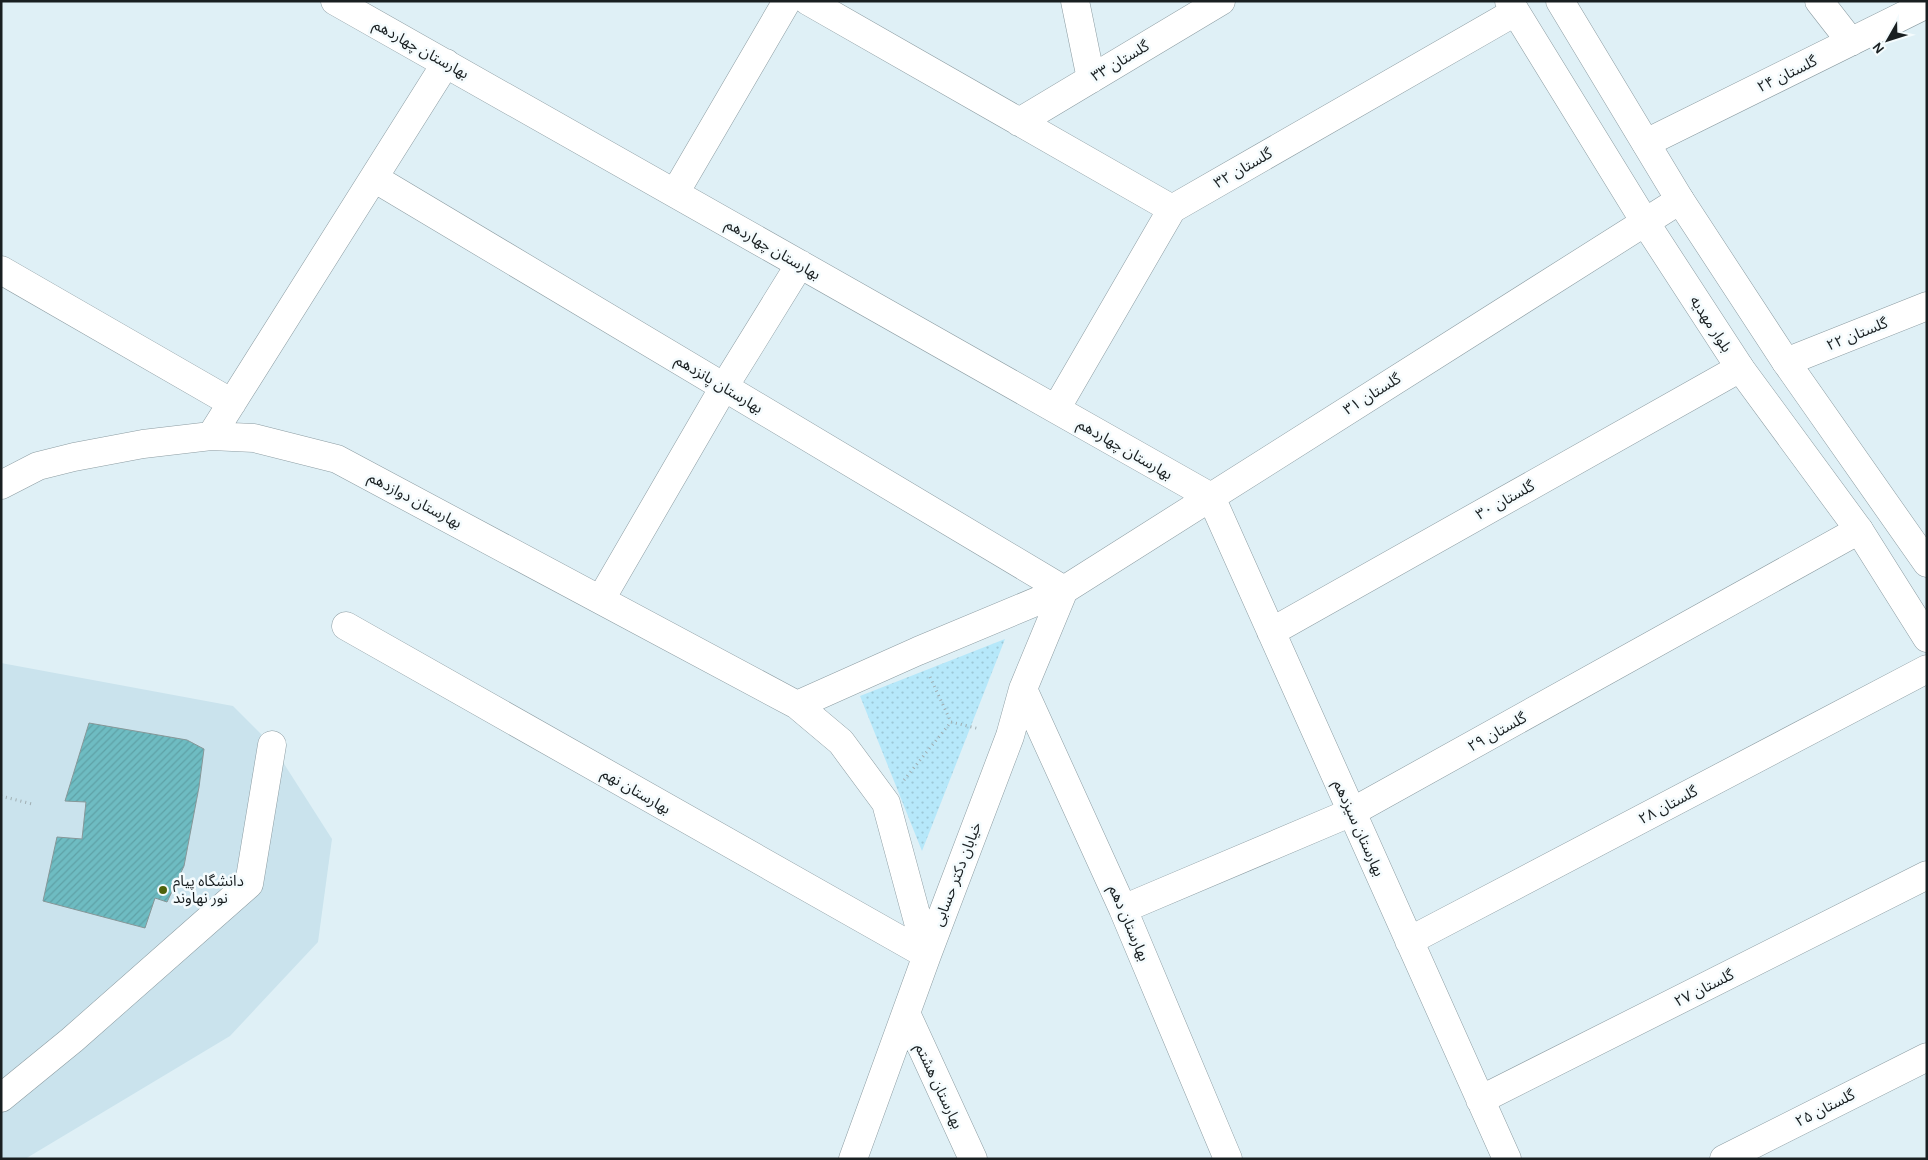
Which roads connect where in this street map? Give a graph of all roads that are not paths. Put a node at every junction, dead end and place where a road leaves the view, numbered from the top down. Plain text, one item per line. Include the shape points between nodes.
1 (335, 1) edge
2 (787, 1) edge
3 (808, 1) edge
4 (1075, 1) edge
5 (1221, 1) edge
6 (1560, 1) edge
7 (1819, 1) edge
8 (1927, 4) edge
9 (1512, 7) edge
10 (1851, 42) junction
11 (446, 64) junction
12 (1091, 79) junction
13 (1019, 122) junction
14 (1646, 143) junction
15 (374, 178) junction
16 (675, 193) junction
17 (1680, 200) junction
18 (1172, 209) junction
19 (1645, 222) junction
20 (800, 264) junction
21 (1, 270) edge
22 (1927, 306) edge
23 (1786, 362) junction
24 (1740, 368) junction
25 (724, 387) junction
26 (232, 403) junction
27 (1056, 409) junction
28 (211, 436) junction
29 (1, 485) edge
30 (1211, 497) junction
31 (1859, 530) junction
32 (1927, 563) edge
33 (1064, 590) junction
34 (601, 599) junction
35 (346, 626) dead end
36 (1271, 632) junction
37 (1927, 638) edge
38 (1927, 669) edge
39 (1023, 689) junction
40 (797, 705) junction
41 (272, 745) dead end
42 (1352, 812) junction
43 (1927, 875) edge
44 (1124, 908) junction
45 (1409, 941) junction
46 (927, 955) junction
47 (906, 1012) junction
48 (1927, 1057) edge
49 (1, 1098) edge
50 (1480, 1100) junction
51 (853, 1159) edge
52 (973, 1159) edge
53 (1228, 1159) edge
54 (1507, 1159) edge
55 (1724, 1159) edge

1 - 11 street, بهارستان چهاردهم
2 - 16 street
3 - 13 street
4 - 12 street
5 - 12 street, گلستان ۳۳
6 - 14 street
7 - 10 street
8 - 10 street, گلستان ۲۴
9 - 18 street, گلستان ۳۲
9 - 19 street, بلوار مهدیه
10 - 14 street, گلستان ۲۴
11 - 15 street
11 - 16 street, بهارستان چهاردهم
12 - 13 street, گلستان ۳۳
13 - 18 street
14 - 17 street
15 - 25 street, بهارستان پانزدهم
15 - 26 street
16 - 20 street, بهارستان چهاردهم
17 - 19 street, گلستان ۳۱
17 - 23 street
18 - 27 street
19 - 24 street, بلوار مهدیه
19 - 30 street, گلستان ۳۱
20 - 25 street
20 - 27 street, بهارستان چهاردهم
21 - 26 street
22 - 23 street, گلستان ۲۲
23 - 32 street
24 - 31 street, بلوار مهدیه
24 - 36 street, گلستان ۳۰
25 - 33 street, بهارستان پانزدهم
25 - 34 street
26 - 28 street
27 - 30 street, بهارستان چهاردهم
28 - 29 street, بهارستان دوازدهم via 74,457 38,466
28 - 34 street, بهارستان دوازدهم via 254,438 336,459
30 - 33 street, گلستان ۳۱
30 - 36 street, بهارستان سیزدهم
31 - 37 street, بلوار مهدیه
31 - 42 street, گلستان ۲۹
33 - 39 street, خیابان دکتر حسابی
33 - 40 street, گلستان ۳۱
34 - 40 street, بهارستان دوازدهم
35 - 46 street, بهارستان نهم
36 - 42 street, بهارستان سیزدهم
38 - 45 street, گلستان ۲۸
39 - 44 street, بهارستان دهم
39 - 46 street, خیابان دکتر حسابی via 1010,736
40 - 46 street, بهارستان دوازدهم via 841,742 886,802
41 - 49 street via 249,884
42 - 44 street, گلستان ۲۹
42 - 45 street, بهارستان سیزدهم
43 - 50 street, گلستان ۲۷
44 - 53 street, بهارستان دهم
45 - 50 street, بهارستان سیزدهم
46 - 47 street, خیابان دکتر حسابی
47 - 51 street, خیابان دکتر حسابی
47 - 52 street, بهارستان هشتم
48 - 55 street, گلستان ۲۵
50 - 54 street, بهارستان سیزدهم

